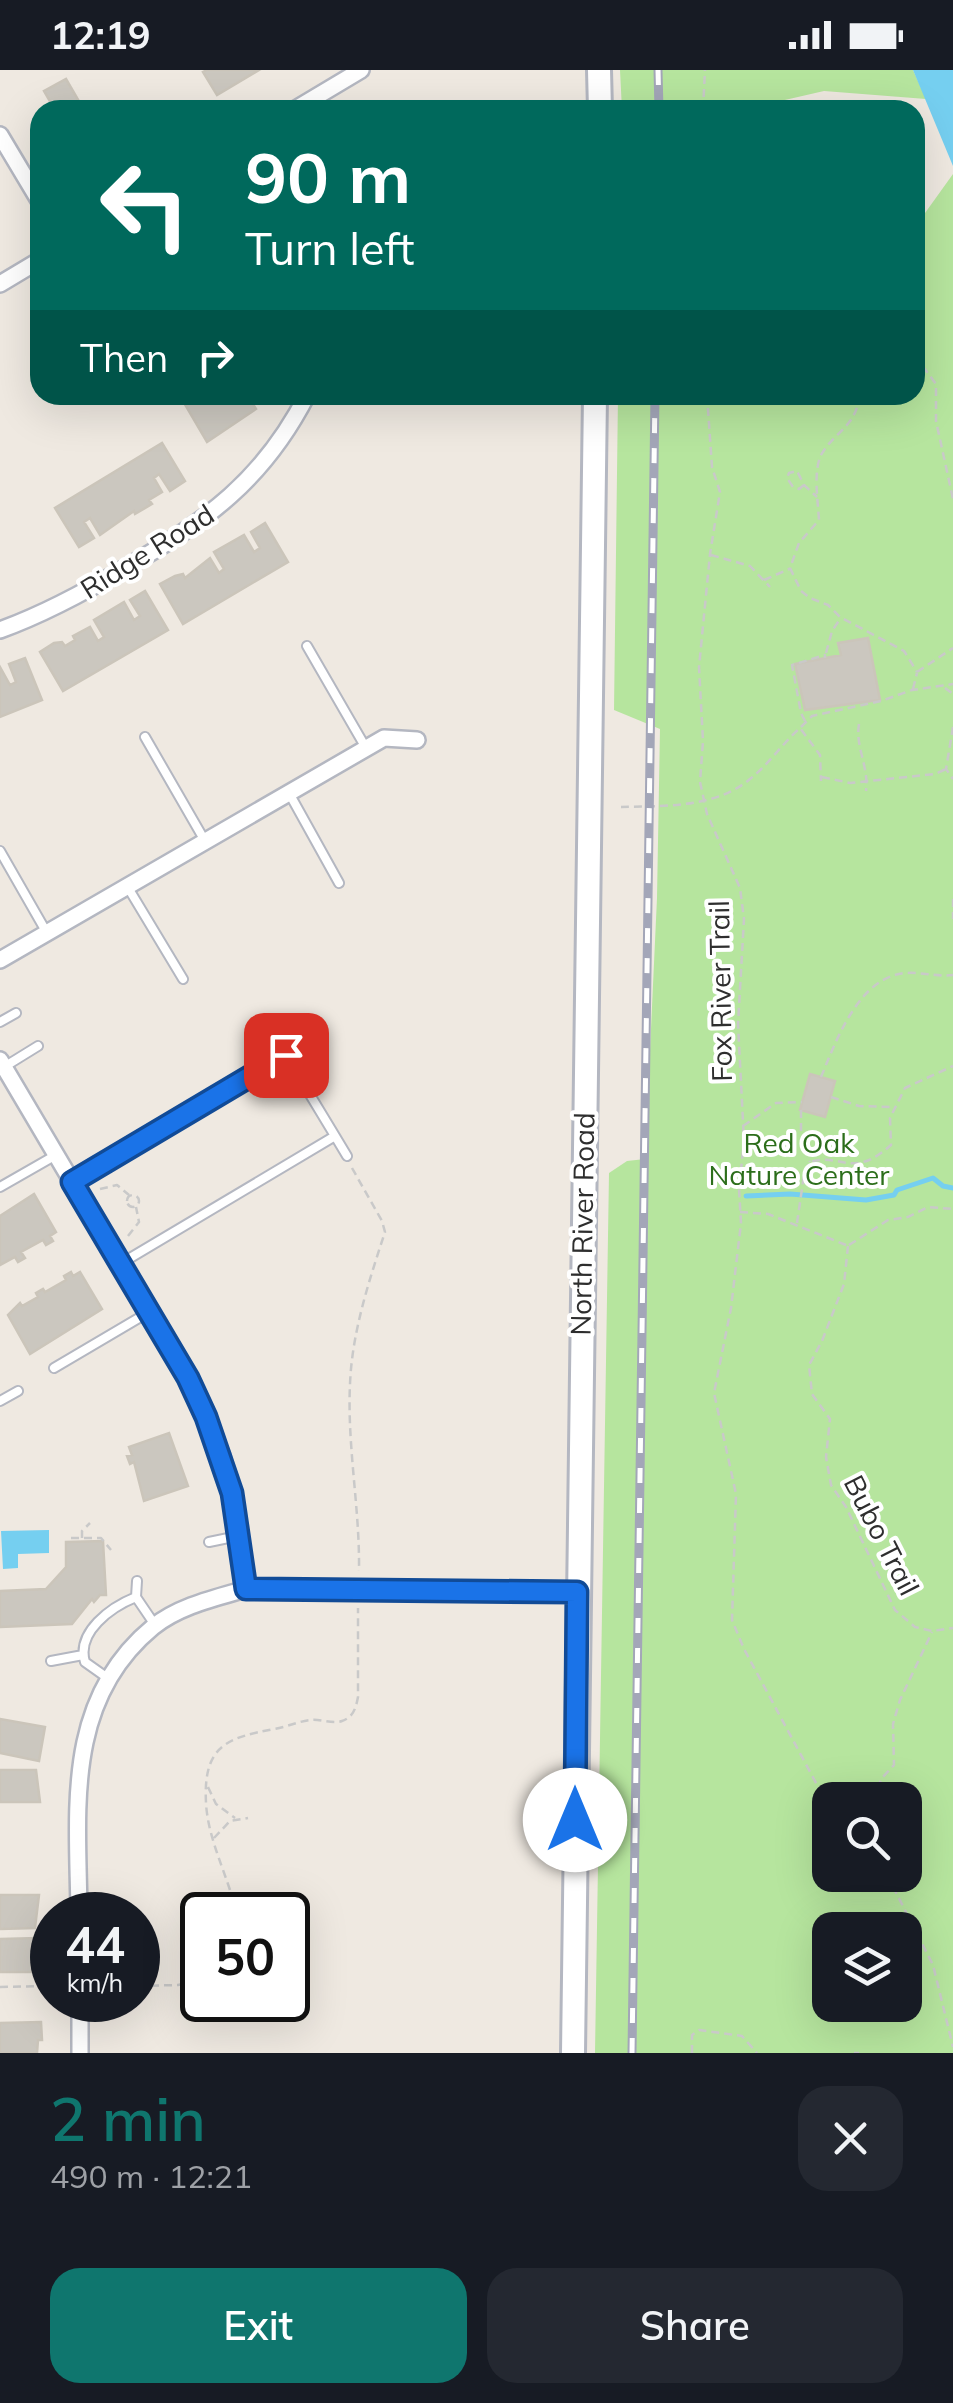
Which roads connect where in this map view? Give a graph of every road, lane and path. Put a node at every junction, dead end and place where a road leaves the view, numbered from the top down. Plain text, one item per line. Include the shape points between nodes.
1 (362, 70) edge
2 (599, 70) edge
3 (705, 70) edge
4 (311, 100) edge
5 (600, 100) edge
6 (704, 100) edge
7 (0, 136) edge
8 (30, 186) edge
9 (30, 266) edge
10 (0, 284) edge
11 (925, 369) edge
12 (302, 405) edge
13 (595, 405) edge
14 (709, 405) edge
15 (858, 405) edge
16 (804, 485) dead end
17 (818, 498) junction
18 (953, 500) edge
19 (710, 554) junction
20 (790, 568) junction
21 (763, 580) junction
22 (770, 587) dead end
23 (840, 618) junction
24 (0, 630) edge
25 (307, 646) dead end
26 (953, 648) edge
27 (917, 672) junction
28 (953, 684) edge
29 (944, 687) junction
30 (912, 690) junction
31 (953, 694) edge
32 (833, 705) dead end
33 (834, 711) junction
34 (806, 722) junction
35 (859, 724) dead end
36 (953, 727) edge
37 (800, 728) junction
38 (145, 737) dead end
39 (417, 740) dead end
40 (366, 748) junction
41 (946, 769) junction
42 (953, 779) edge
43 (867, 782) junction
44 (866, 791) dead end
45 (289, 793) junction
46 (702, 800) junction
47 (621, 807) dead end
48 (205, 841) junction
49 (0, 851) edge
50 (339, 883) dead end
51 (128, 886) junction
52 (953, 899) edge
53 (953, 919) edge
54 (47, 932) junction
55 (0, 960) edge
56 (953, 974) edge
57 (183, 979) dead end
58 (16, 1012) dead end
59 (0, 1022) edge
60 (38, 1046) dead end
61 (2, 1064) edge
62 (953, 1066) edge
63 (821, 1077) dead end
64 (831, 1097) dead end
65 (802, 1102) dead end
66 (894, 1107) junction
67 (801, 1110) dead end
68 (743, 1126) junction
69 (335, 1136) junction
70 (56, 1154) junction
71 (347, 1156) joint
72 (810, 1162) junction
73 (72, 1182) junction
74 (0, 1187) edge
75 (100, 1188) dead end
76 (130, 1196) junction
77 (136, 1206) junction
78 (953, 1209) edge
79 (740, 1212) junction
80 (797, 1223) junction
81 (128, 1236) dead end
82 (848, 1246) junction
83 (120, 1264) junction
84 (148, 1312) junction
85 (54, 1368) dead end
86 (18, 1391) dead end
87 (0, 1401) edge
88 (90, 1523) dead end
89 (238, 1536) junction
90 (71, 1538) dead end
91 (82, 1538) junction
92 (209, 1542) dead end
93 (111, 1550) dead end
94 (359, 1578) dead end
95 (137, 1580) dead end
96 (246, 1589) junction
97 (577, 1592) junction
98 (136, 1598) junction
99 (358, 1604) dead end
100 (155, 1625) junction
101 (953, 1628) edge
102 (932, 1631) junction
103 (82, 1654) junction
104 (51, 1661) dead end
105 (108, 1679) junction
106 (815, 1782) edge
107 (880, 1782) edge
108 (207, 1785) junction
109 (235, 1818) junction
110 (248, 1818) dead end
111 (214, 1838) junction
112 (79, 1892) edge
113 (230, 1892) edge
114 (896, 1892) edge
115 (30, 1986) edge
116 (0, 1987) edge
117 (80, 2022) edge
118 (953, 2048) edge
119 (80, 2053) edge
120 (573, 2053) edge
121 (692, 2053) edge
122 (756, 2053) edge

1 - 4 street
2 - 5 main road
3 - 6 path
7 - 8 street
9 - 10 street
11 - 18 path via 936,384 936,421
12 - 24 street, Ridge Road via 265,460 205,520 87,591
13 - 97 main road, North River Road
14 - 19 path, Fox River Trail via 720,492
15 - 17 path via 821,456
16 - 17 path
17 - 20 path via 819,520 798,543
19 - 21 path via 750,566
19 - 46 path, Fox River Trail via 698,683
20 - 21 path
20 - 23 path via 801,590
21 - 22 path
23 - 27 path via 904,651
23 - 34 path via 825,656 792,666
25 - 40 lane
26 - 27 path
27 - 30 path
28 - 29 path
29 - 30 path
29 - 31 path
30 - 33 path
32 - 33 path
33 - 34 path
34 - 37 path
35 - 43 path
36 - 41 path
37 - 43 path via 822,761 821,779
37 - 46 path via 746,783
38 - 48 lane
39 - 40 street via 384,738
40 - 45 street
41 - 42 path
41 - 43 path
43 - 44 path
45 - 48 street
45 - 50 lane
46 - 47 path
46 - 68 path, Fox River Trail via 740,888 744,919 738,1024
48 - 51 street
49 - 54 lane
51 - 54 street
51 - 57 lane
52 - 53 path
54 - 55 street
56 - 63 path via 902,973 874,989 848,1013
58 - 59 lane
60 - 61 lane
61 - 70 street
62 - 66 path via 905,1088
64 - 66 path
65 - 68 path via 776,1102
66 - 72 path via 890,1145 880,1155 850,1166
67 - 72 path
68 - 79 path, Fox River Trail
69 - 71 lane
69 - 73 lane via 286,1055
69 - 83 lane
70 - 73 street
70 - 74 lane
71 - 94 path via 385,1232 358,1324 350,1384
72 - 80 path
73 - 83 street
75 - 76 path via 116,1185
76 - 77 path via 128,1204
76 - 77 path via 138,1198
77 - 81 path via 139,1222
78 - 82 path via 928,1207 888,1220
79 - 80 path
79 - 106 path, Fox River Trail via 714,1393 736,1494 732,1620
80 - 82 path
82 - 102 path, Bubo Trail via 844,1284 809,1365 812,1394 830,1419 831,1485 896,1610 915,1627
83 - 84 street
84 - 85 lane
84 - 89 street via 206,1417 232,1493
86 - 87 lane
88 - 91 path
89 - 92 lane
89 - 96 street
90 - 91 path
91 - 93 path via 106,1540
95 - 98 lane
96 - 97 street
96 - 100 street
97 - 120 main road, North River Road
98 - 100 lane
98 - 103 lane via 117,1605 86,1638
99 - 108 path via 356,1709 342,1722 306,1720 240,1734 218,1749
100 - 105 street
101 - 102 path
102 - 107 path via 900,1700 894,1766
103 - 104 lane
103 - 105 lane
105 - 112 street via 82,1746
108 - 109 path via 216,1804
108 - 111 path
109 - 110 path
109 - 111 path
111 - 113 path
114 - 118 path via 933,1965
115 - 116 path
117 - 119 street
121 - 122 path via 692,2035 699,2030 742,2036

